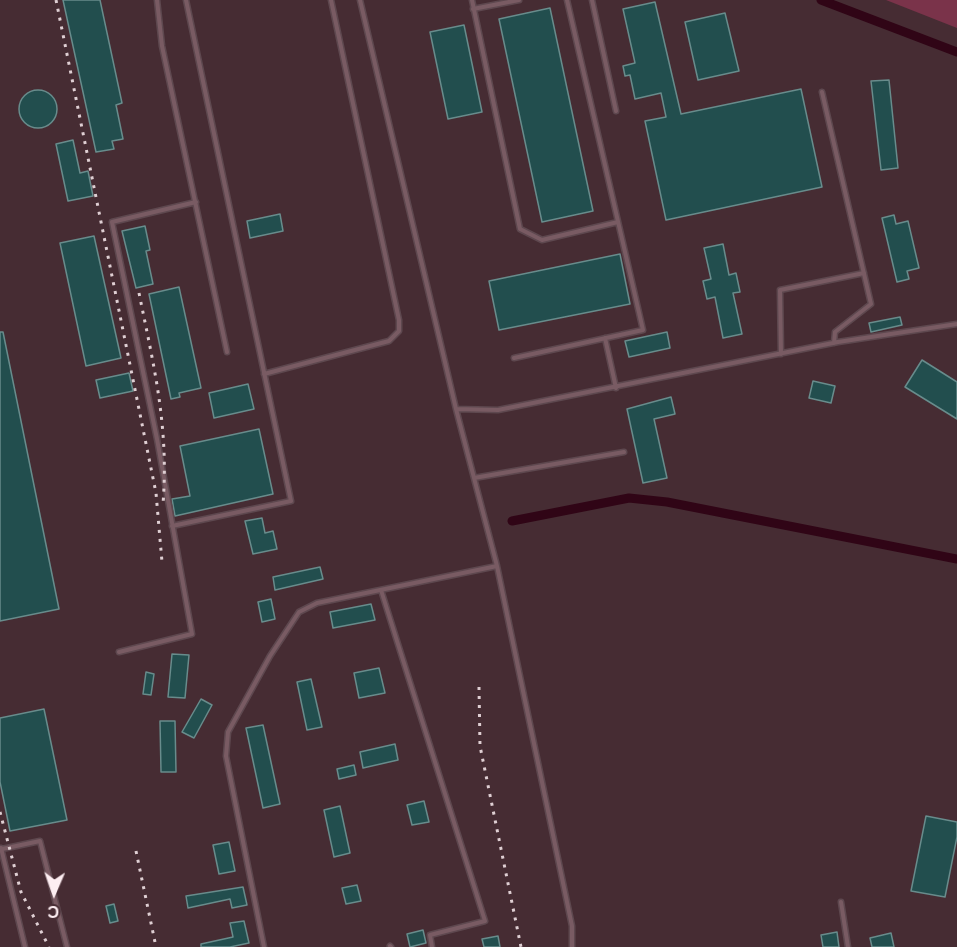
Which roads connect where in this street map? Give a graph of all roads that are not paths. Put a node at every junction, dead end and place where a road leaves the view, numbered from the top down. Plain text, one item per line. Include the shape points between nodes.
1 (158, 0) edge
2 (186, 0) edge
3 (331, 0) edge
4 (360, 0) edge
5 (472, 0) edge
6 (519, 0) edge
7 (567, 0) edge
8 (592, 0) edge
9 (473, 9) junction
10 (822, 92) dead end
11 (616, 111) dead end
12 (196, 202) junction
13 (618, 222) junction
14 (864, 273) junction
15 (957, 324) edge
16 (605, 338) junction
17 (834, 343) junction
18 (227, 352) dead end
19 (781, 354) junction
20 (514, 358) dead end
21 (264, 374) junction
22 (616, 388) junction
23 (456, 409) junction
24 (624, 452) dead end
25 (474, 478) junction
26 (172, 526) junction
27 (497, 566) junction
28 (381, 590) junction
29 (119, 652) dead end
30 (1, 848) edge
31 (841, 902) dead end
32 (25, 947) edge
33 (67, 947) edge
34 (264, 947) edge
35 (432, 947) edge
36 (572, 947) edge
37 (848, 947) edge

1 - 12 lane via 162,46
2 - 21 lane
3 - 21 lane via 399,331 389,341
4 - 23 lane
5 - 9 lane
6 - 9 lane
7 - 13 lane
8 - 11 lane
9 - 13 lane via 520,229 542,240
10 - 14 lane
12 - 18 lane
12 - 26 lane via 112,222
13 - 16 lane via 643,330
14 - 17 lane via 871,304 835,332
14 - 19 lane via 780,290
15 - 17 lane
16 - 20 lane
16 - 22 lane
17 - 19 lane
19 - 22 lane
21 - 26 lane via 291,501
22 - 23 lane via 498,410
23 - 25 lane
24 - 25 lane
25 - 27 lane
26 - 29 lane via 192,634
27 - 28 lane
27 - 36 lane via 572,927
28 - 34 lane via 317,603 299,612 228,732 226,756
28 - 35 lane via 485,921 430,935
30 - 32 lane
30 - 33 lane via 40,841
31 - 37 lane

